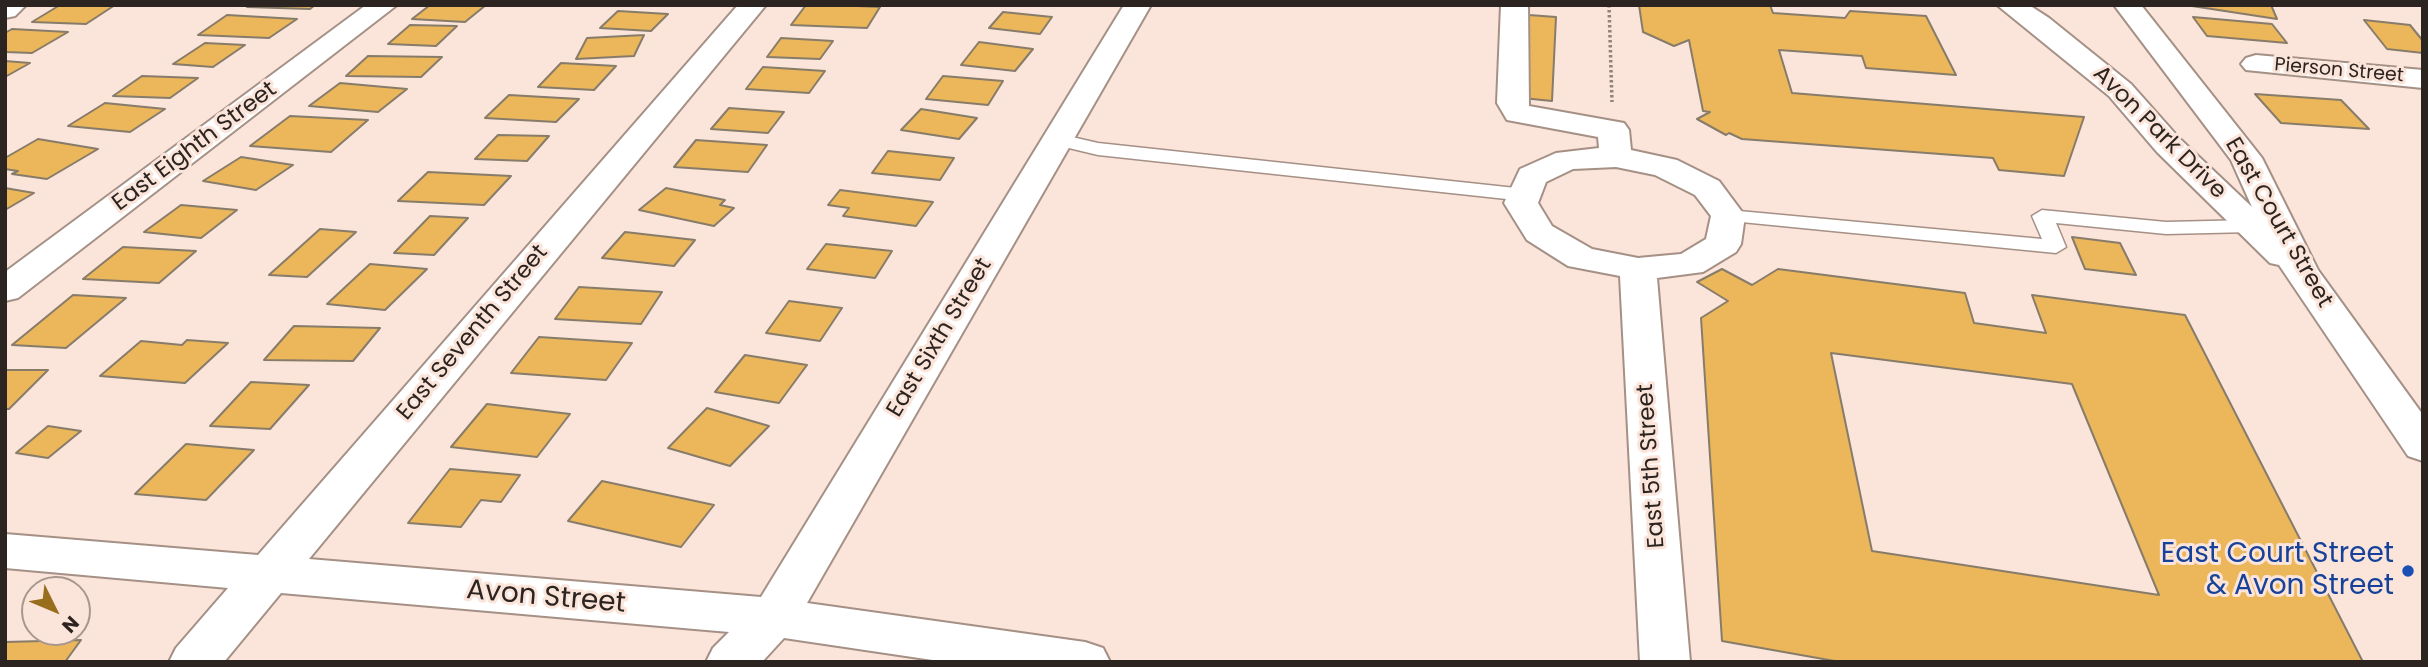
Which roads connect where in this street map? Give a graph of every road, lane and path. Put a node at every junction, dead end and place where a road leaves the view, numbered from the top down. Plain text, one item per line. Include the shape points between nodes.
1 (13, 5) edge
2 (384, 5) edge
3 (752, 5) edge
4 (1138, 5) edge
5 (1516, 5) edge
6 (1609, 5) edge
7 (2010, 5) edge
8 (2127, 5) edge
9 (5, 10) edge
10 (2256, 64) dead end
11 (2423, 79) edge
12 (2151, 125) junction
13 (2226, 131) junction
14 (1059, 140) junction
15 (1615, 144) junction
16 (1525, 195) junction
17 (1728, 216) junction
18 (2252, 226) junction
19 (1639, 269) junction
20 (2300, 271) junction
21 (5, 290) edge
22 (2423, 446) edge
23 (5, 551) edge
24 (268, 575) junction
25 (774, 617) junction
26 (194, 662) edge
27 (731, 662) edge
28 (1085, 662) edge
29 (1665, 662) edge

1 - 9 street
2 - 21 street, East Eighth Street
3 - 24 street, East Seventh Street
4 - 14 street, East Sixth Street
5 - 15 street via 1513,103 1518,113
6 - 15 path
7 - 12 street, Avon Park Drive via 2110,82
8 - 13 street, East Court Street
10 - 11 street, Pierson Street
12 - 13 street
12 - 18 street, Avon Park Drive
13 - 20 street, East Court Street via 2246,158
14 - 16 lane via 1098,149
14 - 25 street, East Sixth Street
15 - 16 street via 1532,176
15 - 17 street via 1707,188
16 - 19 street via 1521,203 1539,233 1581,257
17 - 18 lane via 2056,247 2042,216 2166,228
17 - 19 street via 1723,244 1690,264
18 - 20 street, Avon Park Drive
19 - 29 street, East 5th Street
20 - 22 street, East Court Street
23 - 24 street, Avon Street
24 - 25 street, Avon Street
24 - 26 street, East Seventh Street
25 - 27 street, East Sixth Street
25 - 28 street, Avon Street

